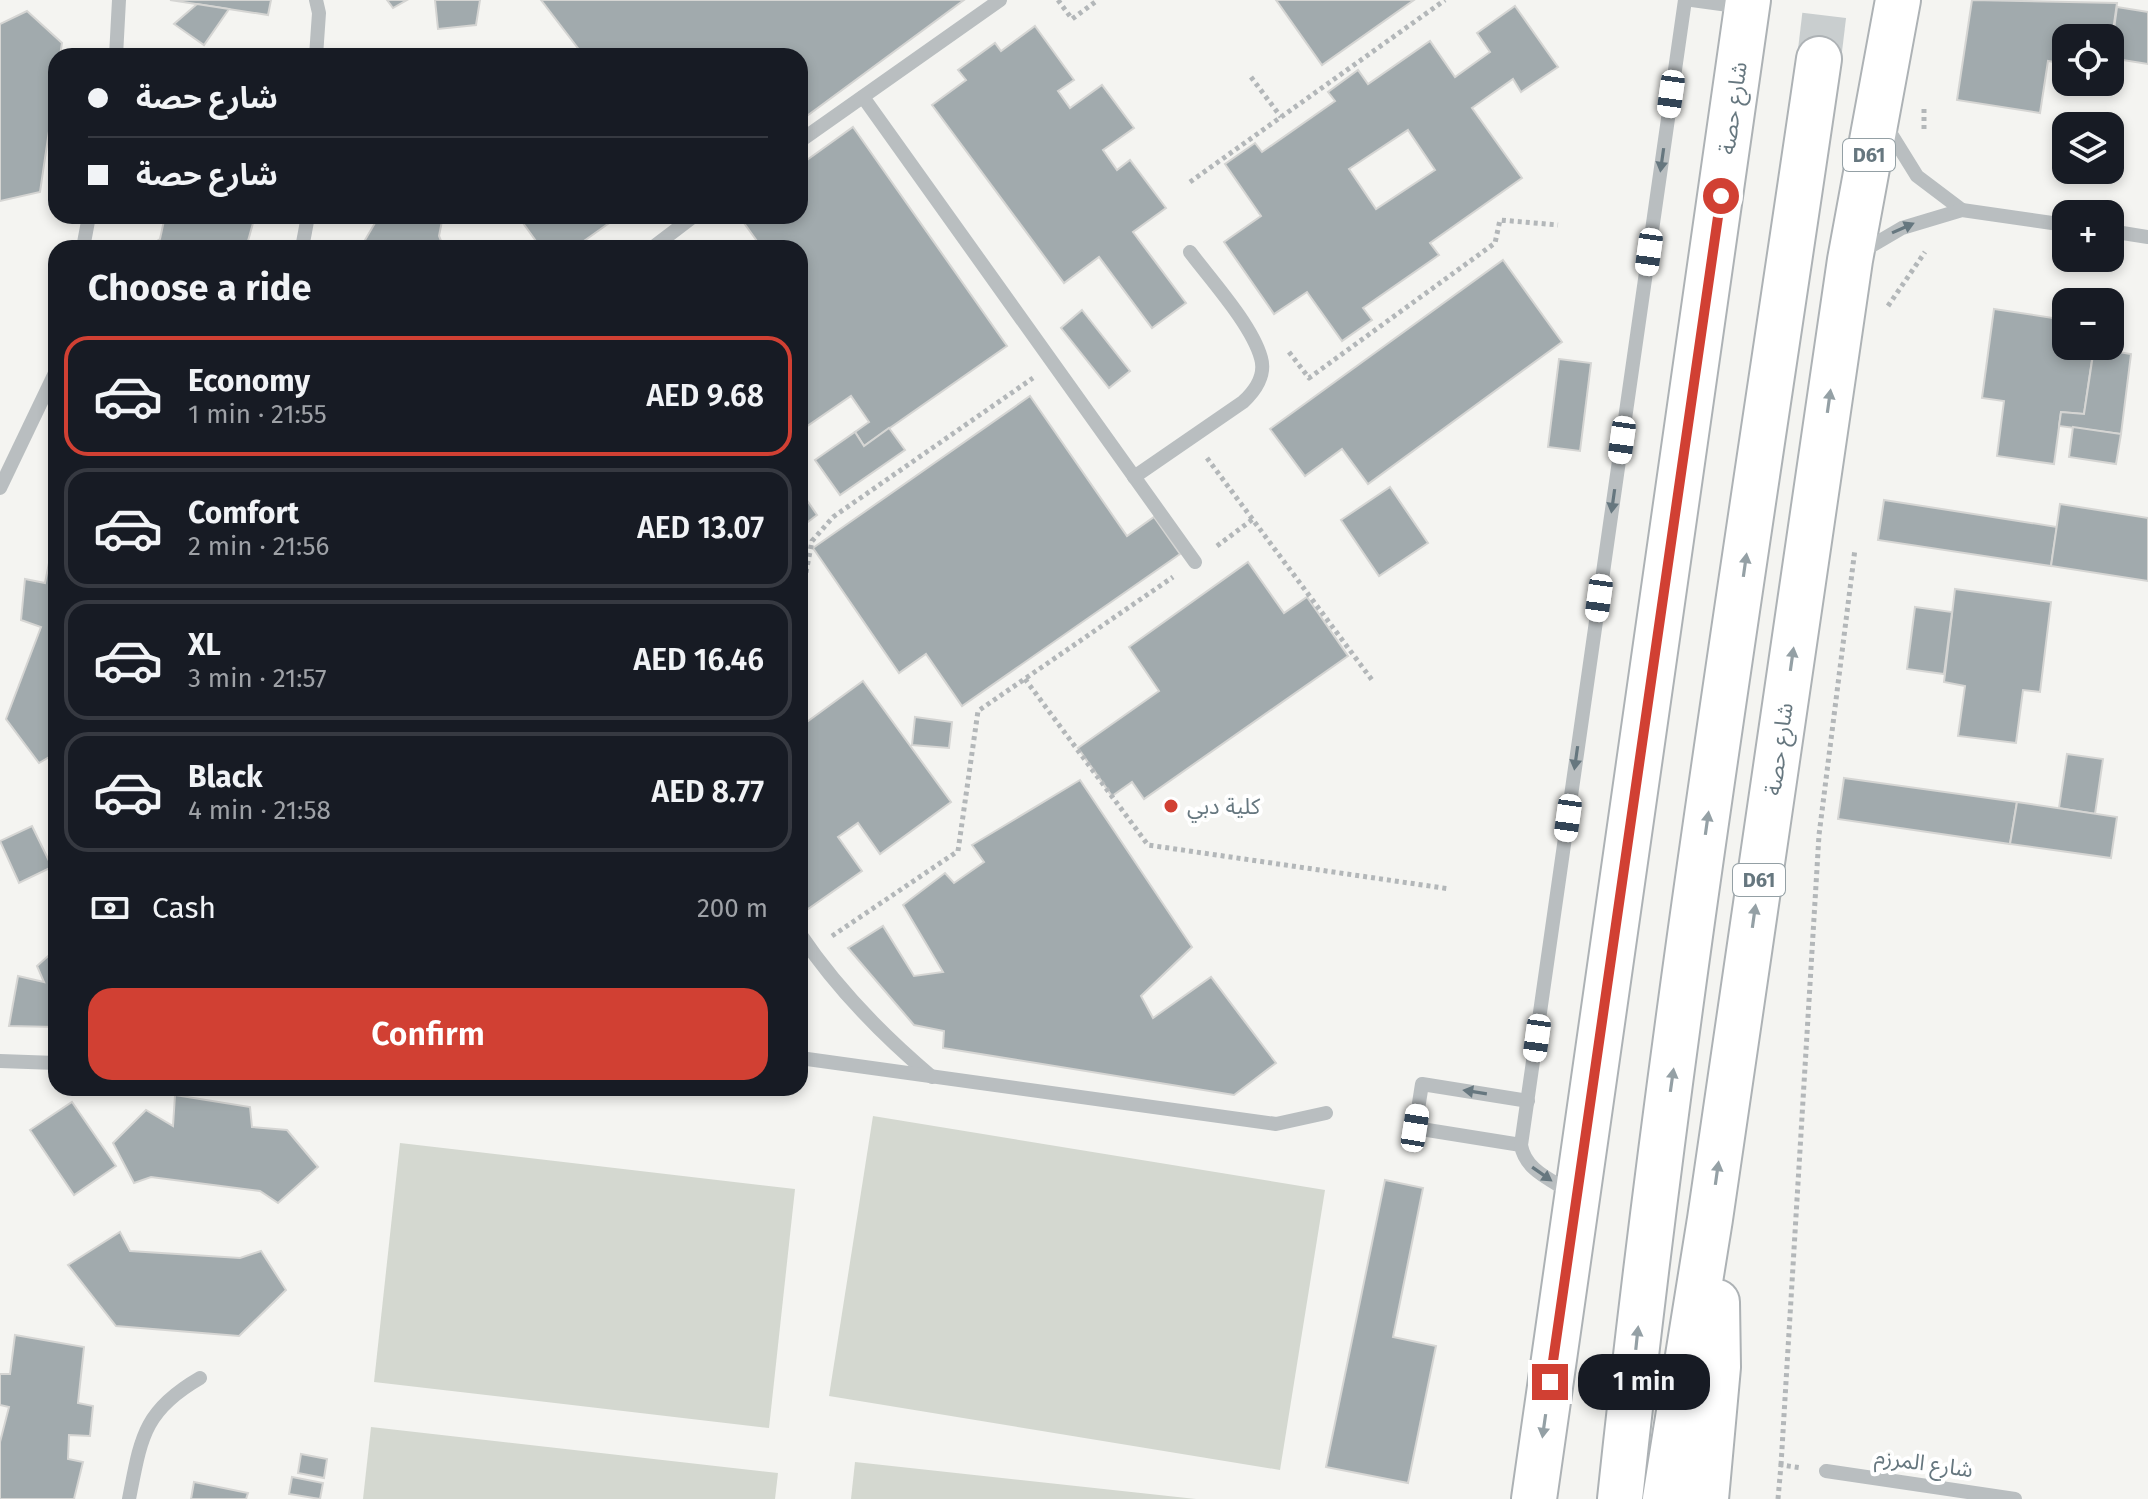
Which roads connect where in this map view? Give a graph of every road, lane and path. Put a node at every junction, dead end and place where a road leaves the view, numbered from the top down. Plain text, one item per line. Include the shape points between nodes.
1 (119, 0) edge
2 (316, 0) edge
3 (1000, 0) edge
4 (1058, 0) edge
5 (1098, 0) edge
6 (1445, 0) edge
7 (1685, 0) edge
8 (1692, 0) edge
9 (1874, 0) edge
10 (1898, 0) edge
11 (1748, 4) edge
12 (116, 48) edge
13 (317, 48) edge
14 (1888, 49) junction
15 (1819, 59) tunnel mouth
16 (1251, 77) dead end
17 (863, 97) junction
18 (1924, 99) dead end
19 (1878, 102) junction
20 (1281, 117) junction
21 (808, 135) edge
22 (1924, 146) dead end
23 (1190, 182) dead end
24 (1962, 210) junction
25 (2052, 223) edge
26 (684, 224) edge
27 (1558, 225) dead end
28 (2124, 233) edge
29 (2148, 237) edge
30 (662, 240) edge
31 (1190, 252) dead end
32 (1850, 260) junction
33 (1885, 310) dead end
34 (1262, 360) junction
35 (1054, 364) junction
36 (48, 388) edge
37 (1192, 437) junction
38 (1134, 477) junction
39 (0, 488) edge
40 (1253, 519) junction
41 (1856, 542) dead end
42 (808, 562) edge
43 (1195, 562) junction
44 (1025, 679) junction
45 (1372, 680) dead end
46 (1450, 889) dead end
47 (808, 946) edge
48 (811, 950) junction
49 (808, 1059) edge
50 (0, 1061) edge
51 (48, 1063) edge
52 (932, 1077) junction
53 (1528, 1101) junction
54 (1326, 1113) dead end
55 (1521, 1145) junction
56 (1578, 1197) junction
57 (1710, 1219) junction
58 (200, 1378) dead end
59 (1781, 1465) junction
60 (1826, 1471) joint
61 (129, 1499) edge
62 (1534, 1499) edge
63 (1620, 1499) edge
64 (1665, 1499) edge
65 (1706, 1499) edge
66 (1778, 1499) edge
67 (2015, 1499) edge

1 - 12 street
2 - 13 street
3 - 17 street
4 - 5 path via 1072,19
6 - 20 path
7 -> 53 street
8 - 11 street
9 - 14 main road
10 - 14 main road, شارع حصة / D61
11 - 56 main road, شارع حصة
14 - 19 main road, شارع حصة / D61
63 -> 15 main road via 1639,1317 1700,872
16 - 20 path
17 - 21 street
17 - 35 street
18 - 22 path
19 - 24 street via 1887,129 1917,176
19 - 32 main road, شارع حصة / D61
20 - 23 path
24 - 25 street
32 -> 24 street via 1902,228
24 - 33 path via 1919,259
26 - 30 street
27 - 34 path via 1500,220 1495,243 1309,378 1284,344
28 - 29 street
31 - 34 street via 1254,340
57 -> 32 main road, شارع حصة / D61
34 - 37 street via 1255,391
35 - 38 street
35 - 42 path via 833,517 812,541
36 - 39 street
37 - 38 street
37 - 40 path
38 - 43 street
40 - 43 path
40 - 45 path
41 - 59 path via 1819,835
43 - 44 path
44 - 46 path via 1148,845
44 - 48 path via 978,711 958,851
47 - 48 street
48 - 52 street via 884,1037
49 - 52 street
50 - 51 street
52 - 54 street via 1276,1124
53 - 55 street
53 -> 55 street via 1422,1084 1415,1128
55 -> 56 street via 1533,1169
56 -> 62 main road, شارع حصة
57 - 64 main road, شارع حصة / D61
57 - 65 main road via 1718,1354
58 - 61 street via 172,1394 150,1419
59 - 60 path
59 - 66 path
60 - 67 street, شارع المرزم

